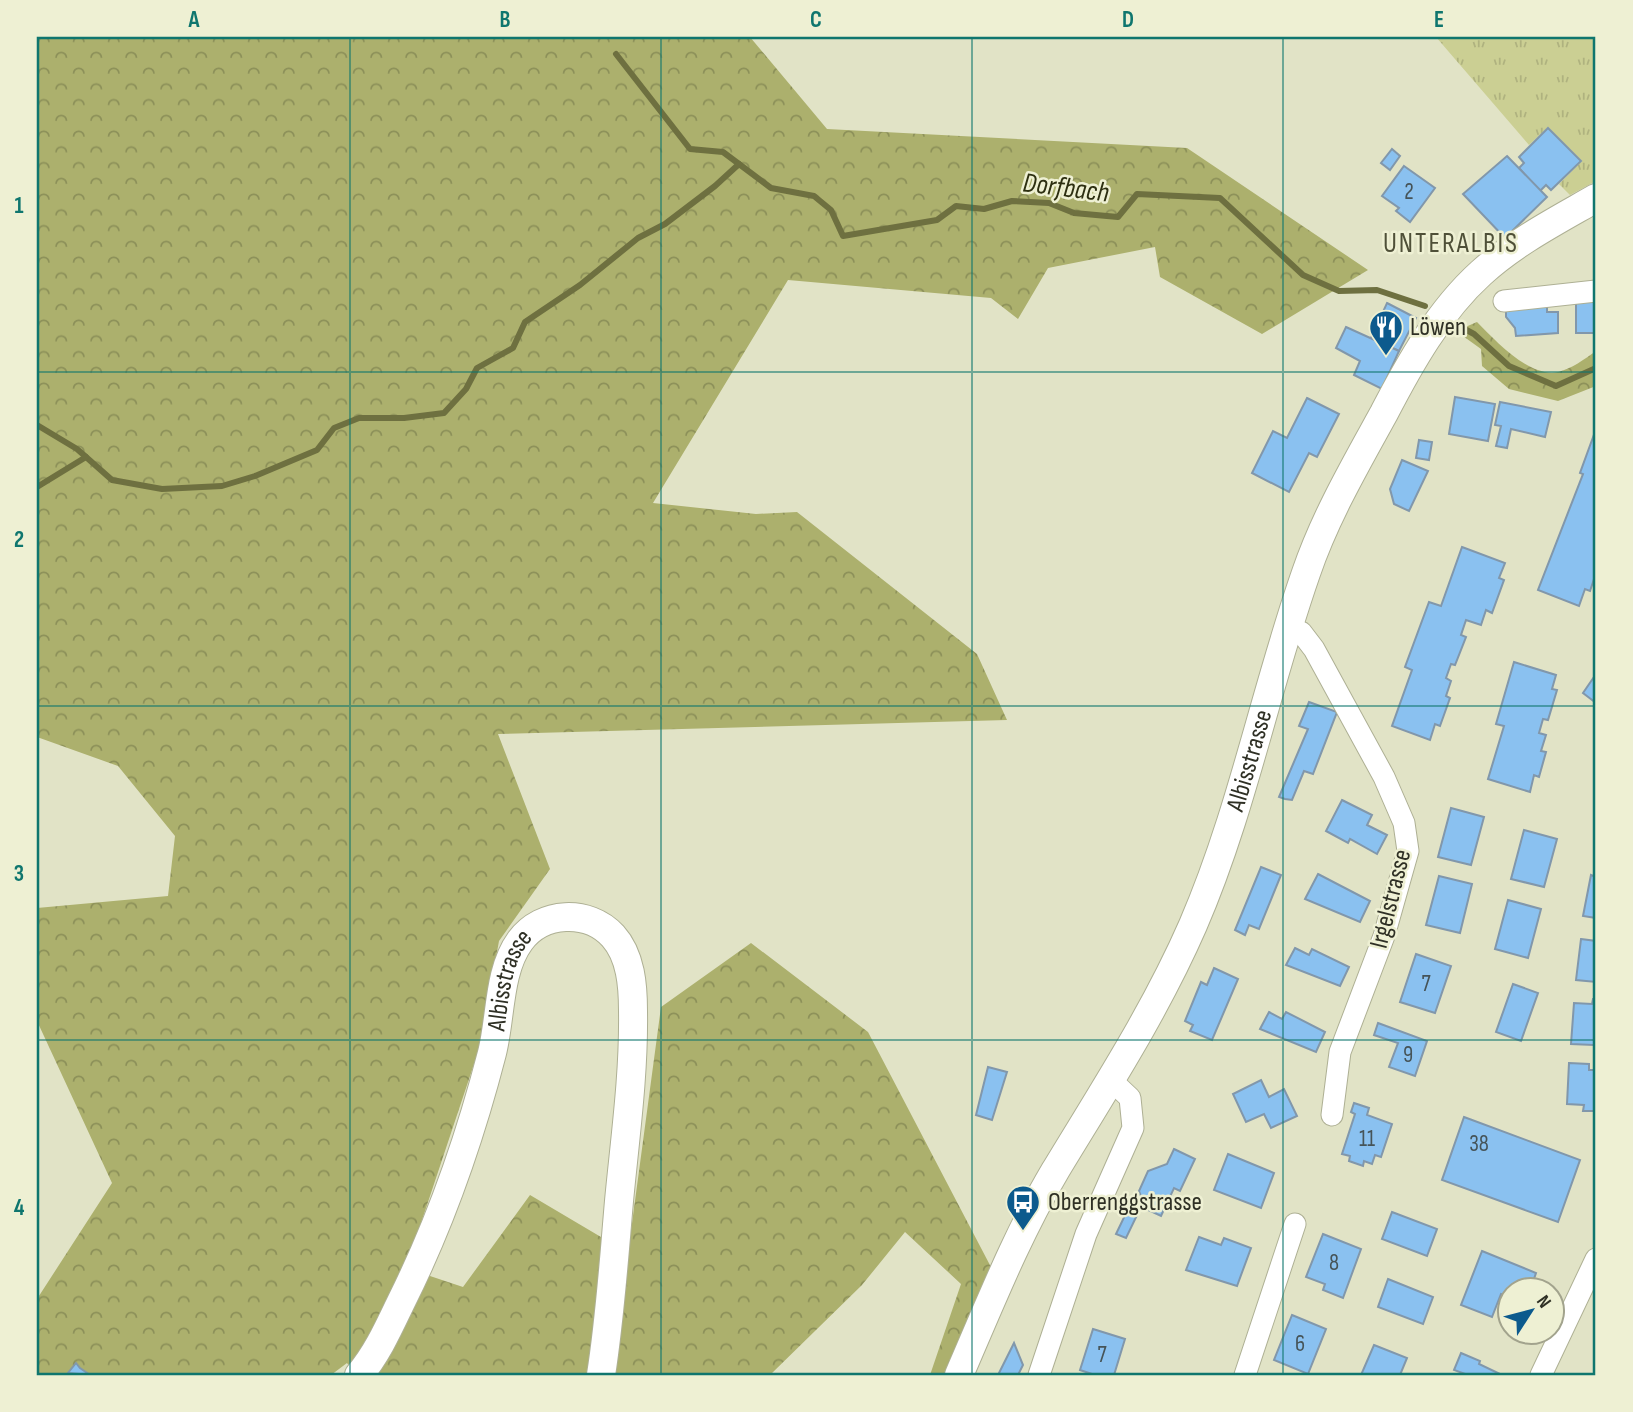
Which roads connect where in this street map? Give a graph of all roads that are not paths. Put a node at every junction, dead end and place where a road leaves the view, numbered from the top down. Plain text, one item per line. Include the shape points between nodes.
1 (1596, 198) edge
2 (1596, 291) edge
3 (1504, 301) dead end
4 (1287, 628) junction
5 (1112, 1082) junction
6 (1332, 1115) dead end
7 (1295, 1224) dead end
8 (1596, 1259) edge
9 (359, 1375) edge
10 (601, 1375) edge
11 (959, 1375) edge
12 (1039, 1375) edge
13 (1245, 1375) edge
14 (1541, 1375) edge

1 - 4 main road, Albisstrasse via 1508,251 1480,274 1436,324 1392,396 1335,507 1307,568
2 - 3 street
4 - 5 main road, Albisstrasse via 1216,867 1154,1006
4 - 6 street, Irgelstrasse via 1301,632 1314,649 1384,777 1404,823 1408,851 1384,936 1340,1052
5 - 11 main road, Albisstrasse via 1054,1172
5 - 12 street via 1130,1098 1133,1128 1086,1234
7 - 13 street
8 - 14 street
9 - 10 main road, Albisstrasse via 418,1268 441,1209 492,1053 510,959 533,928 567,916 589,920 612,936 627,963 633,993 632,1069

